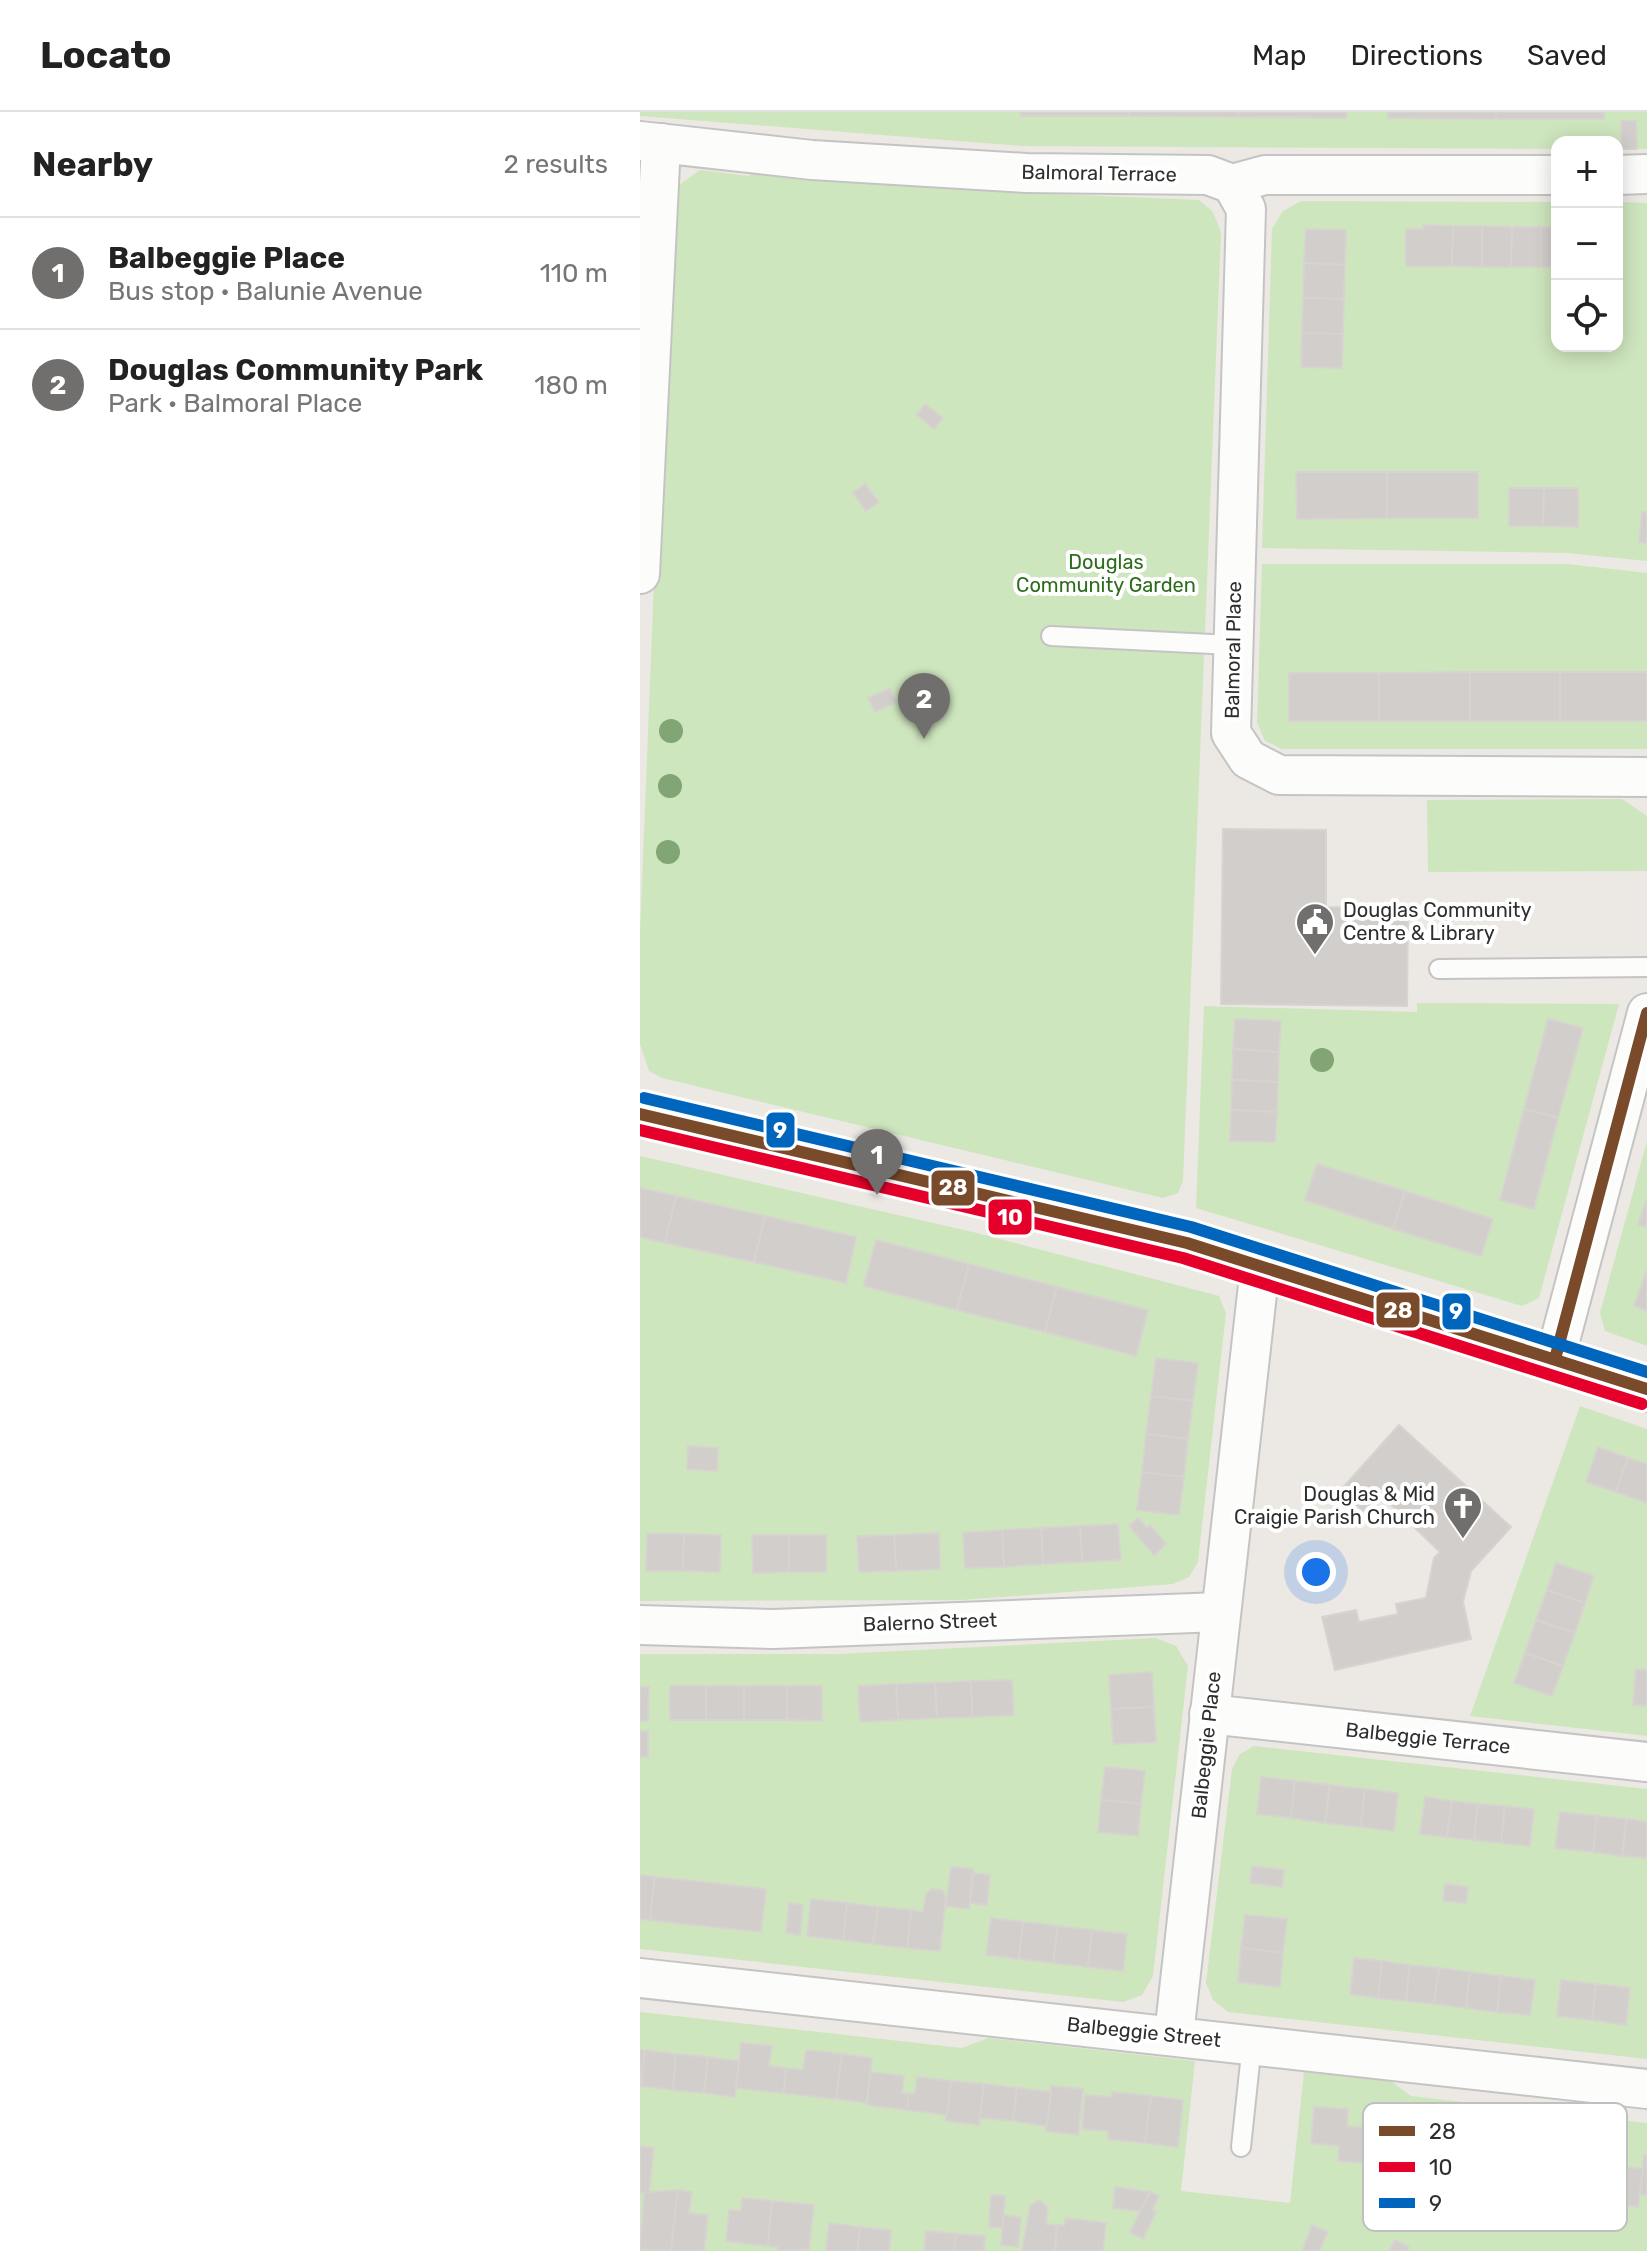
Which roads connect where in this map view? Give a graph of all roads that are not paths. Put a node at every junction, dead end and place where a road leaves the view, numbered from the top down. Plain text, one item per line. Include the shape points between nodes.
1 (651, 142) edge
2 (1647, 174) edge
3 (1551, 175) edge
4 (1623, 175) edge
5 (1232, 184) junction
6 (640, 574) edge
7 (1051, 636) dead end
8 (1232, 645) junction
9 (1647, 777) edge
10 (1647, 967) edge
11 (1439, 969) dead end
12 (1647, 1013) edge
13 (1642, 1059) edge
14 (640, 1114) edge
15 (1263, 1265) junction
16 (1555, 1359) junction
17 (1647, 1389) edge
18 (1220, 1612) junction
19 (640, 1625) edge
20 (1209, 1714) junction
21 (1647, 1762) edge
22 (640, 1978) edge
23 (1174, 2035) junction
24 (1252, 2044) junction
25 (1647, 2089) edge
26 (1241, 2147) dead end

1 - 5 street, Balmoral Terrace via 812,160 1010,172 1208,175
1 - 6 street
2 - 4 street
3 - 5 street, Balmoral Terrace via 1265,175
5 - 8 street, Balmoral Place via 1246,209
7 - 8 lane
8 - 9 street, Balmoral Place via 1231,733 1248,759 1279,775
10 - 11 lane
12 - 13 street
13 - 16 street
14 - 15 street
15 - 16 street
15 - 18 street, Balbeggie Place
16 - 17 street
18 - 19 street, Balerno Street via 774,1629
18 - 20 street, Balbeggie Place
20 - 21 street, Balbeggie Terrace
20 - 23 street, Balbeggie Place
22 - 23 street, Balbeggie Street
23 - 24 street, Balbeggie Street
24 - 25 street, Balbeggie Street
24 - 26 lane

